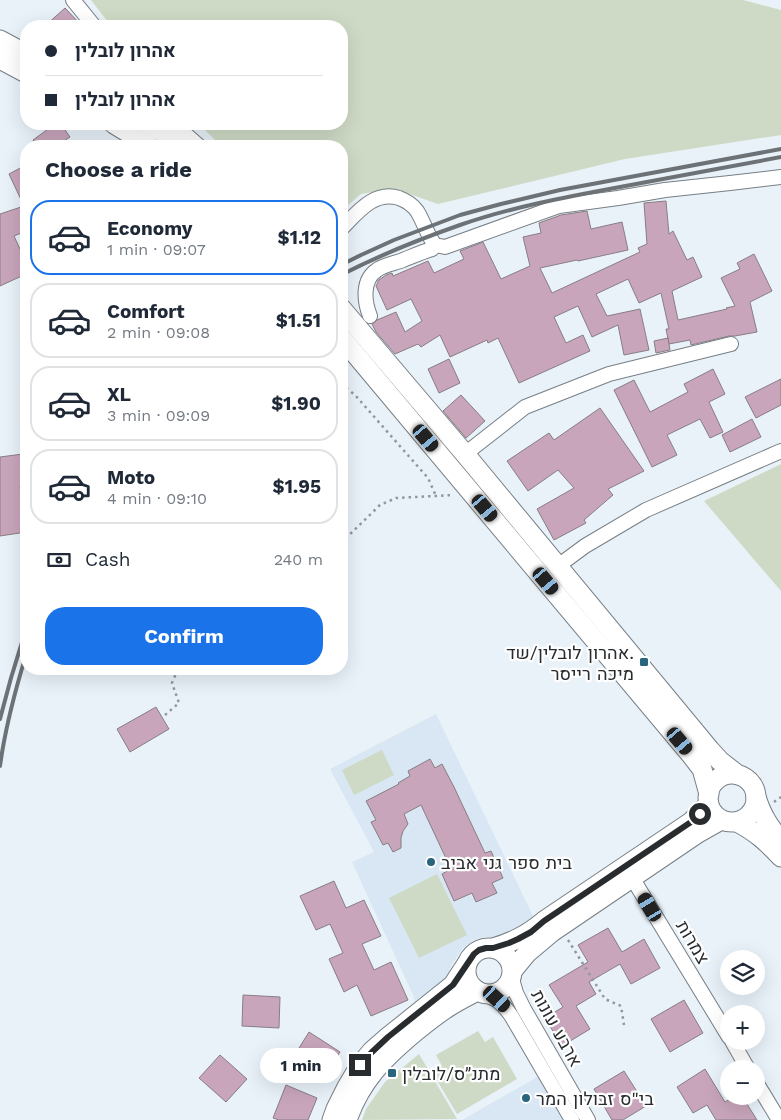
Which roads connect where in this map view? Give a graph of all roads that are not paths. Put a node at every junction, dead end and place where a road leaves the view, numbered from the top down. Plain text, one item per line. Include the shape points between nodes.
1 (73, 0) edge
2 (89, 20) edge
3 (0, 40) edge
4 (20, 51) edge
5 (0, 58) edge
6 (20, 70) edge
7 (124, 130) edge
8 (175, 130) edge
9 (140, 140) edge
10 (190, 140) edge
11 (781, 177) edge
12 (348, 222) edge
13 (435, 246) junction
14 (348, 316) edge
15 (370, 316) dead end
16 (731, 344) dead end
17 (348, 345) edge
18 (781, 451) edge
19 (465, 454) junction
20 (558, 566) junction
21 (738, 775) junction
22 (756, 797) junction
23 (709, 799) junction
24 (729, 821) junction
25 (781, 842) edge
26 (781, 857) edge
27 (629, 872) junction
28 (493, 948) junction
29 (466, 965) junction
30 (512, 974) junction
31 (481, 993) junction
32 (720, 1021) edge
33 (765, 1097) edge
34 (332, 1120) edge
35 (347, 1120) edge
36 (572, 1120) edge
37 (588, 1120) edge
38 (779, 1120) edge

1 - 2 street
3 - 4 street
5 - 6 street
7 - 9 street
8 - 10 street
11 - 13 street via 559,206 445,247
12 - 13 street via 372,201 393,196 412,205
13 - 15 street via 377,270 369,278 365,300
14 - 19 street
16 - 19 street via 609,374 525,407
17 - 23 street via 692,756 702,770
18 - 20 street via 646,510
19 - 20 street
20 - 21 street via 710,750
21 - 22 street via 751,783
21 - 23 street via 730,774 716,780 711,786
22 - 24 street via 749,816
22 - 25 street via 760,811
23 - 24 street via 716,816
23 - 27 street via 691,822
24 - 26 street via 752,830
24 - 27 street via 698,833
27 - 28 street via 544,921 531,932
27 - 30 street via 526,953
27 - 32 street, צמרות
28 - 29 street via 479,950
28 - 30 street via 509,958
29 - 31 street via 467,980
29 - 34 street via 453,985 388,1037 360,1065
30 - 31 street via 504,989 492,995
30 - 37 street, ארבע עונות via 524,1009
31 - 35 street via 434,1017 382,1061 359,1094
31 - 36 street, ארבע עונות via 497,999 505,1007
33 - 38 street

